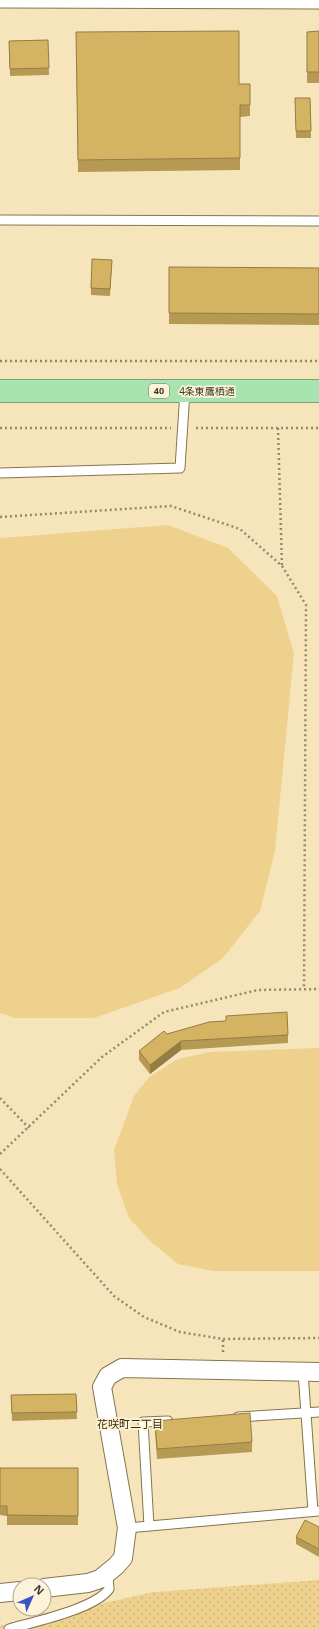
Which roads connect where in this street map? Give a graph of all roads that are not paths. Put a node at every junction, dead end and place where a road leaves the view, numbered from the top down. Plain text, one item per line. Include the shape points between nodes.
1 (0, 3) edge
2 (319, 4) edge
3 (0, 220) edge
4 (319, 221) edge
5 (0, 390) edge
6 (186, 391) junction
7 (319, 391) edge
8 (0, 473) edge
9 (311, 1372) edge
10 (319, 1412) edge
11 (305, 1413) junction
12 (228, 1417) edge
13 (174, 1420) edge
14 (316, 1511) edge
15 (149, 1526) junction
16 (127, 1528) junction
17 (108, 1574) junction
18 (52, 1587) edge
19 (12, 1592) edge
20 (0, 1593) edge
21 (9, 1629) edge

1 - 2 lane
3 - 4 lane
5 - 6 highway, 4条東鷹栖通 / 40
6 - 7 highway, 4条東鷹栖通 / 40
6 - 8 lane via 180,468
9 - 11 lane
9 - 16 street via 122,1368 108,1376 102,1387
10 - 11 lane
11 - 12 lane
11 - 14 lane
13 - 15 lane via 143,1422
14 - 15 lane
15 - 16 lane
16 - 17 street via 123,1558
17 - 18 street via 88,1583
17 - 21 lane via 109,1589 91,1604
19 - 20 street

